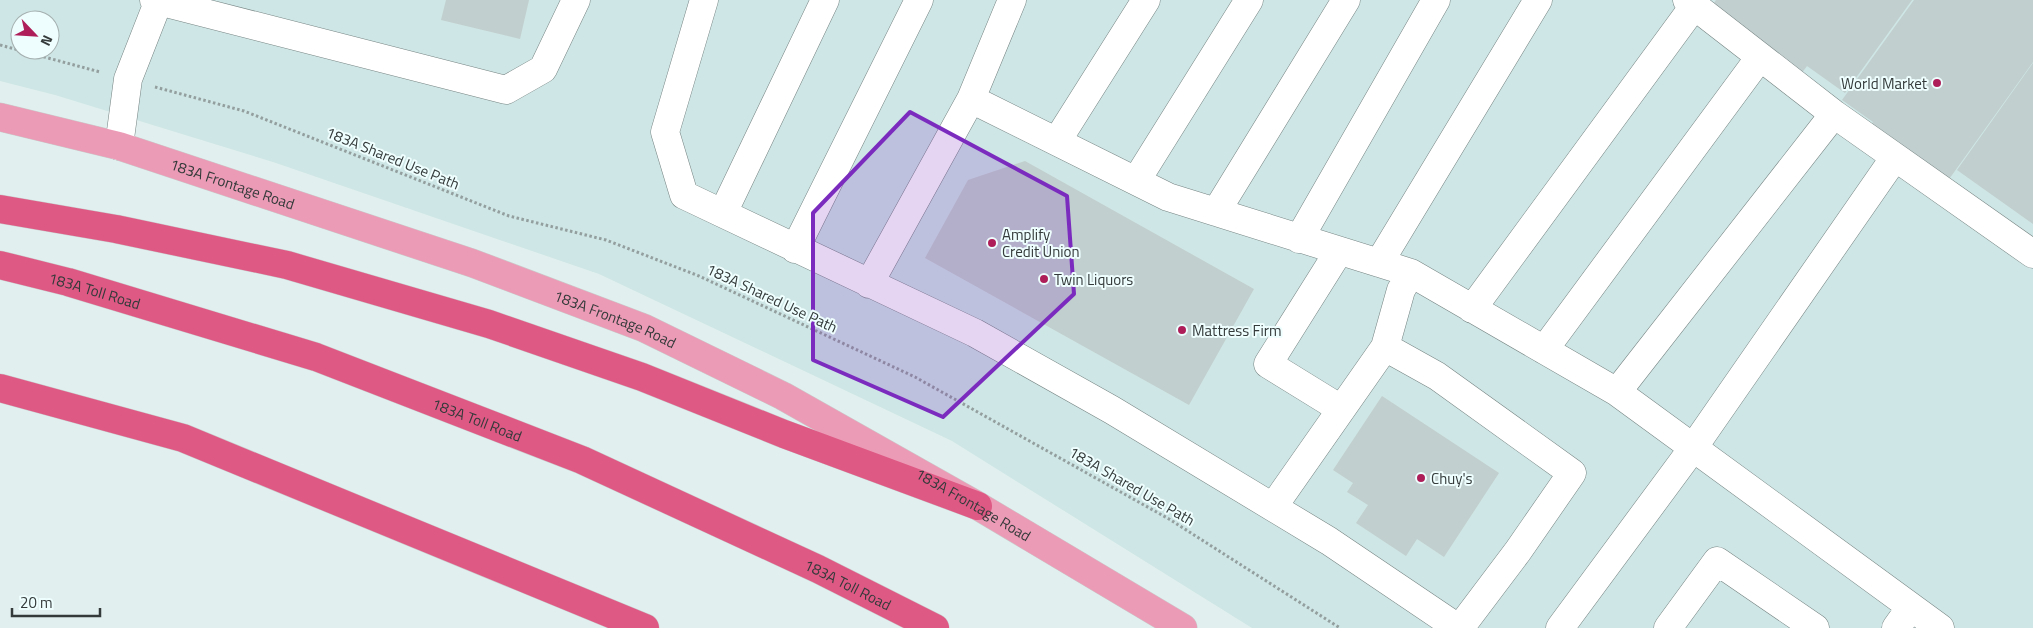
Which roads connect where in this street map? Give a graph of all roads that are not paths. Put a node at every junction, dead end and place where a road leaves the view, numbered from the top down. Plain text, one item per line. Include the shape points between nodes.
1 (157, 0) edge
2 (576, 0) edge
3 (704, 0) edge
4 (825, 0) edge
5 (919, 0) edge
6 (1012, 0) edge
7 (1146, 0) edge
8 (1249, 0) edge
9 (1346, 0) edge
10 (1436, 0) edge
11 (1538, 0) edge
12 (1690, 3) edge
13 (1760, 57) junction
14 (971, 99) junction
15 (1834, 114) junction
16 (0, 117) edge
17 (1057, 142) junction
18 (119, 146) junction
19 (1895, 156) junction
20 (1136, 181) junction
21 (0, 209) edge
22 (1216, 212) junction
23 (723, 213) junction
24 (1300, 238) junction
25 (795, 249) junction
26 (1339, 251) junction
27 (2033, 254) edge
28 (1380, 263) junction
29 (0, 265) edge
30 (1411, 273) junction
31 (869, 284) junction
32 (1472, 309) junction
33 (1385, 347) junction
34 (1544, 350) junction
35 (0, 388) edge
36 (1616, 392) junction
37 (1342, 409) junction
38 (1693, 448) junction
39 (978, 506) junction
40 (1273, 507) junction
41 (1904, 618) edge
42 (645, 628) edge
43 (935, 628) edge
44 (1183, 628) edge
45 (1459, 628) edge
46 (1560, 628) edge
47 (1668, 628) edge
48 (1815, 628) edge
49 (1940, 628) edge

1 - 2 lane via 506,90 543,68
1 - 18 lane via 128,79
3 - 23 lane via 665,132 684,195
4 - 23 lane
5 - 25 lane
6 - 14 lane
7 - 17 lane
8 - 20 lane
9 - 22 lane
10 - 24 lane
11 - 28 lane
12 - 13 lane
12 - 32 lane
13 - 15 lane
13 - 34 lane
14 - 17 lane
14 - 31 lane
15 - 19 lane
15 - 36 lane
16 - 18 main road, 183A Frontage Road
17 - 20 lane
18 - 39 main road, 183A Frontage Road via 472,263 644,328 782,396
19 - 27 lane
19 - 38 lane
20 - 22 lane via 1168,197
21 - 39 highway via 116,229 287,265 489,324 642,377
22 - 24 lane
23 - 25 lane
24 - 26 lane
25 - 31 lane
26 - 28 lane
26 - 37 lane via 1268,364
28 - 30 lane
29 - 43 highway, 183A Toll Road via 68,282 316,357 582,460 818,569
30 - 32 lane
30 - 33 lane via 1401,290
31 - 40 lane via 975,334 1112,410
32 - 34 lane
33 - 37 lane
33 - 45 lane via 1437,376 1572,473
34 - 36 lane
35 - 42 highway via 183,438
36 - 38 lane
37 - 40 lane
38 - 41 lane
38 - 46 lane
39 - 44 main road, 183A Frontage Road
40 - 45 lane
41 - 49 lane
47 - 48 lane via 1717,561

